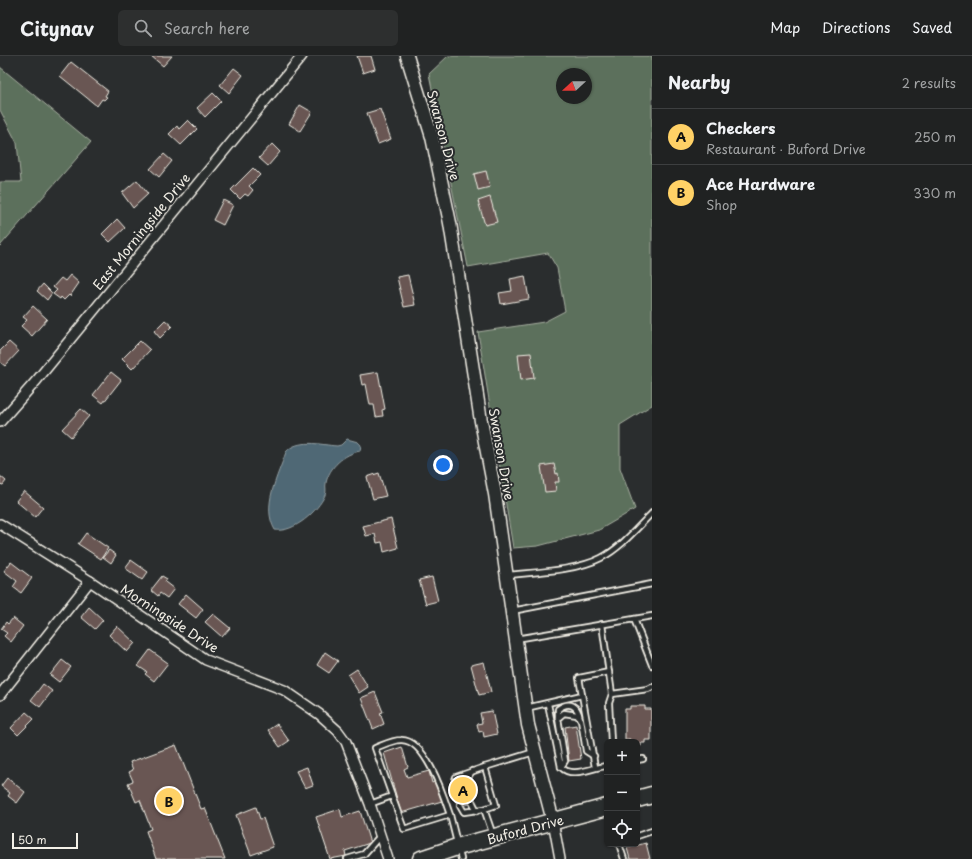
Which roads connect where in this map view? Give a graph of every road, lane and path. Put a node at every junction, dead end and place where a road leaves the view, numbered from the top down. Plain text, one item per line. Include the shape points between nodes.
1 (302, 56) edge
2 (407, 56) edge
3 (0, 422) edge
4 (652, 513) edge
5 (0, 524) edge
6 (507, 575) junction
7 (90, 581) junction
8 (652, 584) edge
9 (512, 611) junction
10 (652, 616) edge
11 (634, 619) junction
12 (602, 624) junction
13 (516, 639) junction
14 (652, 665) edge
15 (609, 672) junction
16 (652, 687) edge
17 (612, 694) junction
18 (0, 695) edge
19 (582, 695) junction
20 (548, 704) junction
21 (526, 708) junction
22 (558, 718) junction
23 (581, 720) junction
24 (611, 739) edge
25 (534, 752) junction
26 (594, 756) junction
27 (643, 759) dead end
28 (640, 760) edge
29 (604, 766) edge
30 (485, 767) junction
31 (561, 767) junction
32 (595, 767) junction
33 (472, 771) junction
34 (652, 795) edge
35 (392, 796) junction
36 (640, 798) edge
37 (370, 804) junction
38 (604, 808) edge
39 (484, 809) junction
40 (477, 811) junction
41 (450, 815) junction
42 (553, 821) junction
43 (652, 831) edge
44 (640, 835) edge
45 (380, 836) junction
46 (494, 837) junction
47 (620, 847) edge
48 (459, 853) edge
49 (346, 859) edge
50 (388, 859) edge
51 (421, 859) edge
52 (560, 859) edge
53 (624, 859) edge

1 - 3 street, East Morningside Drive
2 - 6 street, Swanson Drive via 432,137 450,223
4 - 6 lane via 601,558 558,569
5 - 7 street, Morningside Drive
6 - 9 street, Swanson Drive
7 - 18 street
7 - 37 street, Morningside Drive via 206,660 284,690 319,714 346,742
8 - 9 lane
9 - 13 street, Swanson Drive
10 - 11 lane
11 - 12 lane
11 - 14 lane
12 - 13 lane
12 - 15 lane
13 - 21 street, Swanson Drive
15 - 17 lane
15 - 19 lane via 580,678
16 - 17 lane
17 - 24 lane via 609,703
19 - 20 lane
19 - 26 lane
20 - 21 lane
20 - 31 lane
21 - 25 street, Swanson Drive
22 - 23 lane via 564,713 570,713 577,715
22 - 23 lane via 558,709 569,705 575,706
22 - 31 lane via 565,761
23 - 26 lane via 586,751
25 - 30 lane
25 - 42 street, Swanson Drive
26 - 32 lane
27 - 28 lane
29 - 32 lane
30 - 33 lane
30 - 39 lane via 496,805
31 - 32 lane via 574,773
33 - 40 lane via 467,779 471,799
33 - 40 lane via 458,776 455,780 464,812
34 - 36 highway
35 - 37 lane
35 - 41 lane via 404,829
35 - 41 lane via 375,748 402,739 413,744 426,759
37 - 45 street
38 - 42 highway, Buford Drive
39 - 40 lane
39 - 46 lane
41 - 48 lane
42 - 46 highway, Buford Drive
42 - 52 street, Swanson Drive
43 - 44 lane
45 - 49 lane via 364,854
45 - 50 street
46 - 48 highway, Buford Drive
47 - 53 lane
48 - 51 highway, Buford Drive

